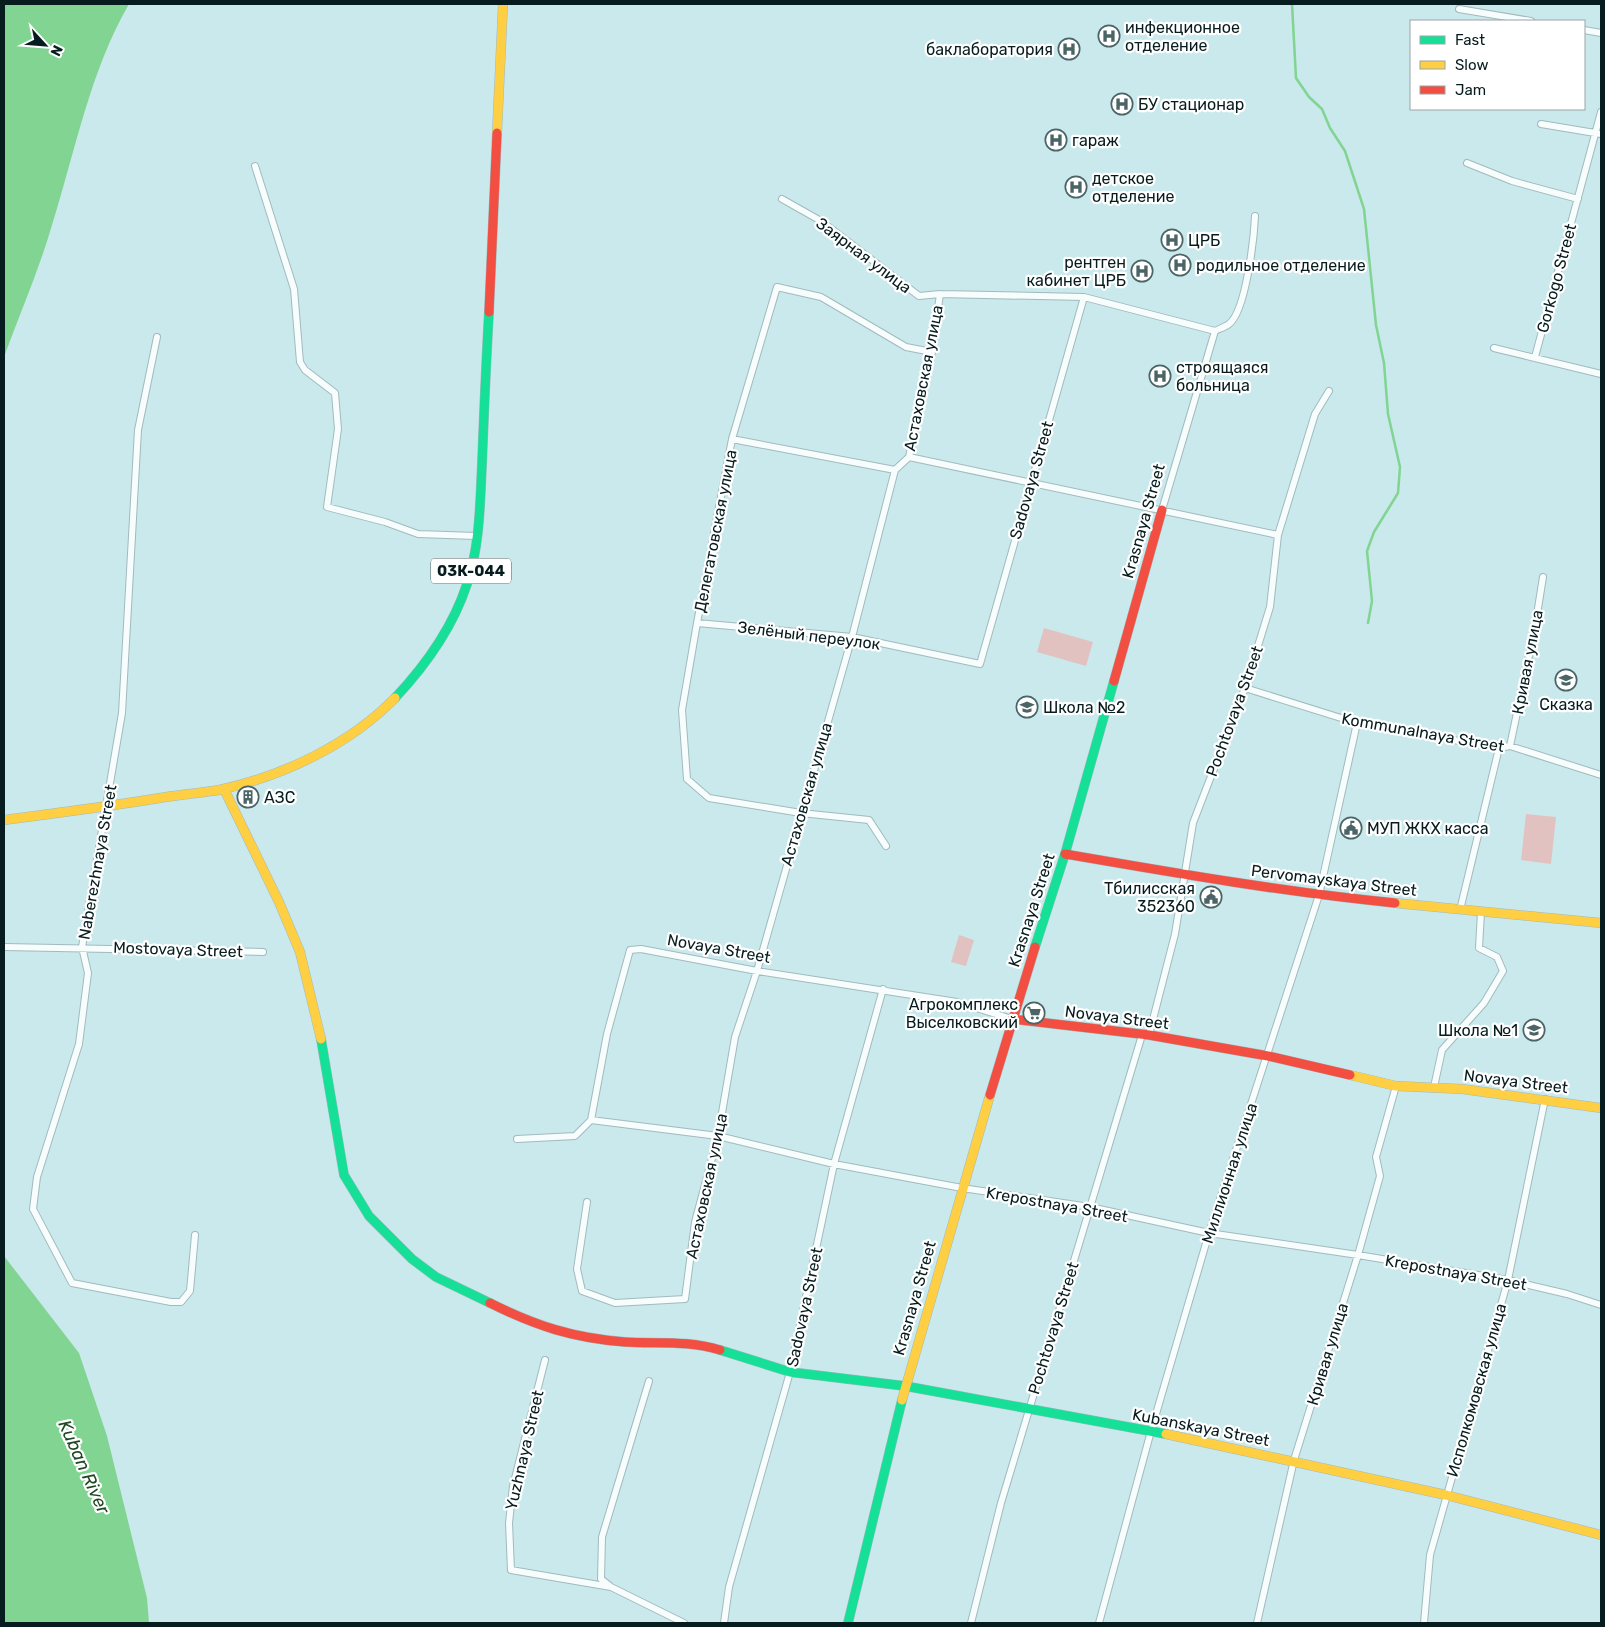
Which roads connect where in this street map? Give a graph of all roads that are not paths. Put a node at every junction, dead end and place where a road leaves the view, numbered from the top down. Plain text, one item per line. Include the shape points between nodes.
1 (503, 4) edge
2 (1459, 9) dead end
3 (1525, 20) edge
4 (1585, 30) edge
5 (1601, 34) edge
6 (1601, 112) edge
7 (1541, 124) dead end
8 (1599, 134) edge
9 (1467, 163) dead end
10 (255, 166) dead end
11 (782, 199) dead end
12 (1578, 199) junction
13 (1255, 216) dead end
14 (940, 294) junction
15 (1084, 297) junction
16 (1215, 331) junction
17 (157, 337) dead end
18 (1494, 348) dead end
19 (932, 352) junction
20 (1535, 357) junction
21 (1601, 374) edge
22 (1329, 391) dead end
23 (732, 439) junction
24 (909, 458) junction
25 (895, 470) junction
26 (1029, 483) junction
27 (1162, 510) junction
28 (1278, 535) junction
29 (476, 536) junction
30 (1542, 577) dead end
31 (698, 623) junction
32 (852, 637) junction
33 (980, 664) joint
34 (1245, 688) junction
35 (1357, 723) junction
36 (1510, 746) junction
37 (1499, 748) junction
38 (1601, 775) edge
39 (224, 788) junction
40 (104, 808) junction
41 (801, 813) junction
42 (4, 820) edge
43 (886, 846) dead end
44 (1065, 854) junction
45 (1183, 875) junction
46 (1319, 895) junction
47 (1460, 910) junction
48 (1481, 912) junction
49 (1601, 923) edge
50 (4, 947) edge
51 (82, 947) junction
52 (263, 952) dead end
53 (757, 971) junction
54 (883, 990) junction
55 (1012, 1019) junction
56 (1146, 1035) junction
57 (1268, 1056) junction
58 (1396, 1086) junction
59 (1434, 1087) junction
60 (1544, 1099) junction
61 (1601, 1108) edge
62 (591, 1120) junction
63 (718, 1136) junction
64 (517, 1139) dead end
65 (834, 1164) junction
66 (962, 1188) junction
67 (587, 1202) dead end
68 (1090, 1207) junction
69 (1209, 1233) junction
70 (195, 1235) dead end
71 (1358, 1255) junction
72 (1508, 1280) junction
73 (1601, 1305) edge
74 (545, 1360) dead end
75 (790, 1372) junction
76 (649, 1381) dead end
77 (905, 1386) junction
78 (1028, 1410) junction
79 (1151, 1432) junction
80 (1294, 1460) junction
81 (1446, 1495) junction
82 (1601, 1535) edge
83 (611, 1587) junction
84 (684, 1623) edge
85 (724, 1623) edge
86 (848, 1623) edge
87 (971, 1623) edge
88 (1099, 1623) edge
89 (1257, 1623) edge
90 (1424, 1623) edge

1 - 29 main road, 03К-044
2 - 3 street
4 - 5 street
6 - 8 street, Gorkogo Street
7 - 8 street
8 - 12 street, Gorkogo Street
9 - 12 street via 1512,181
10 - 29 street via 294,289 300,362 305,370 335,393 338,429 328,507 418,534
11 - 14 street, Заярная улица via 820,221 919,296
12 - 20 street, Gorkogo Street
13 - 16 street via 1254,249 1237,314 1230,324
14 - 15 street, Заярная улица
14 - 19 street, Астаховская улица
15 - 16 street, Заярная улица
15 - 26 street, Sadovaya Street
16 - 27 street, Krasnaya Street
17 - 40 street, Naberezhnaya Street via 138,430 122,713
18 - 20 street
19 - 23 street, Делегатовская улица via 906,347 820,297 777,287
19 - 24 street, Астаховская улица
20 - 21 street
22 - 28 street, Pochtovaya Street via 1315,414
23 - 25 street
23 - 31 street, Делегатовская улица
24 - 25 street, Астаховская улица
24 - 26 street
25 - 32 street, Астаховская улица
26 - 27 street
26 - 33 street, Sadovaya Street
27 - 28 street
27 - 44 main road, Krasnaya Street
28 - 34 street, Pochtovaya Street via 1270,607
29 - 39 main road, 03К-044 via 471,572 449,626 397,698 349,737 277,772
30 - 36 street, Кривая улица
31 - 32 street, Зелёный переулок
31 - 41 street, Делегатовская улица via 682,710 687,779 709,798
32 - 33 street, Зелёный переулок
32 - 41 street, Астаховская улица
34 - 35 street, Kommunalnaya Street
34 - 45 street, Pochtovaya Street via 1193,823
35 - 37 street, Kommunalnaya Street
35 - 46 street, Миллионная улица
36 - 37 street, Kommunalnaya Street
36 - 38 street, Kommunalnaya Street
37 - 47 street
39 - 40 main road, 03К-044
39 - 75 main road, Kubanskaya Street via 280,902 300,952 321,1038 344,1175 369,1216 387,1235 436,1276 550,1330 627,1342 704,1345
40 - 42 main road, 03К-044
40 - 51 street, Naberezhnaya Street
41 - 43 street via 869,820
41 - 53 street, Астаховская улица
44 - 45 main road, Pervomayskaya Street
44 - 55 main road, Krasnaya Street
45 - 46 main road, Pervomayskaya Street
45 - 56 street, Pochtovaya Street via 1175,934
46 - 47 main road, Pervomayskaya Street
46 - 57 street, Миллионная улица
47 - 48 main road, Pervomayskaya Street
48 - 49 main road, Pervomayskaya Street
48 - 59 street via 1479,948 1497,957 1503,971 1484,1003 1442,1050
50 - 51 street, Mostovaya Street
51 - 52 street, Mostovaya Street
51 - 70 street, Naberezhnaya Street via 88,973 79,1044 37,1177 33,1209 37,1220 72,1283 171,1302 182,1302 190,1292
53 - 54 street, Novaya Street
53 - 62 street, Novaya Street via 641,949 630,950 607,1034
53 - 63 street, Астаховская улица via 735,1038
54 - 55 street, Novaya Street via 957,1002
54 - 65 street, Sadovaya Street
55 - 56 main road, Novaya Street
55 - 66 main road, Krasnaya Street
56 - 57 main road, Novaya Street
56 - 68 street, Pochtovaya Street
57 - 58 main road, Novaya Street
57 - 69 street, Миллионная улица
58 - 59 main road, Novaya Street
58 - 71 street, Кривая улица via 1376,1157 1380,1176
59 - 60 main road, Novaya Street
60 - 61 main road, Novaya Street
60 - 72 street, Исполкомовская улица
62 - 63 street, Krepostnaya Street
62 - 64 street via 575,1136
63 - 65 street, Krepostnaya Street
63 - 67 street, Астаховская улица via 695,1222 684,1300 615,1303 582,1291 577,1270
65 - 66 street, Krepostnaya Street
65 - 75 street, Sadovaya Street
66 - 68 street, Krepostnaya Street
66 - 77 main road, Krasnaya Street
68 - 69 street, Krepostnaya Street
68 - 78 street, Pochtovaya Street
69 - 71 street, Krepostnaya Street
69 - 79 street, Миллионная улица
71 - 72 street, Krepostnaya Street
71 - 80 street, Кривая улица
72 - 73 street, Krepostnaya Street
72 - 81 street, Исполкомовская улица
74 - 83 street, Yuzhnaya Street via 513,1486 509,1523 511,1570
75 - 77 main road, Kubanskaya Street
75 - 85 street, Sadovaya Street via 730,1587
76 - 83 street via 602,1537 601,1579
77 - 78 main road, Kubanskaya Street
77 - 86 main road, Krasnaya Street
78 - 79 main road, Kubanskaya Street
78 - 87 street, Pochtovaya Street
79 - 80 main road, Kubanskaya Street
79 - 88 street, Миллионная улица
80 - 81 main road, Kubanskaya Street
80 - 89 street, Кривая улица
81 - 82 main road, Kubanskaya Street
81 - 90 street, Исполкомовская улица via 1430,1555
83 - 84 street

